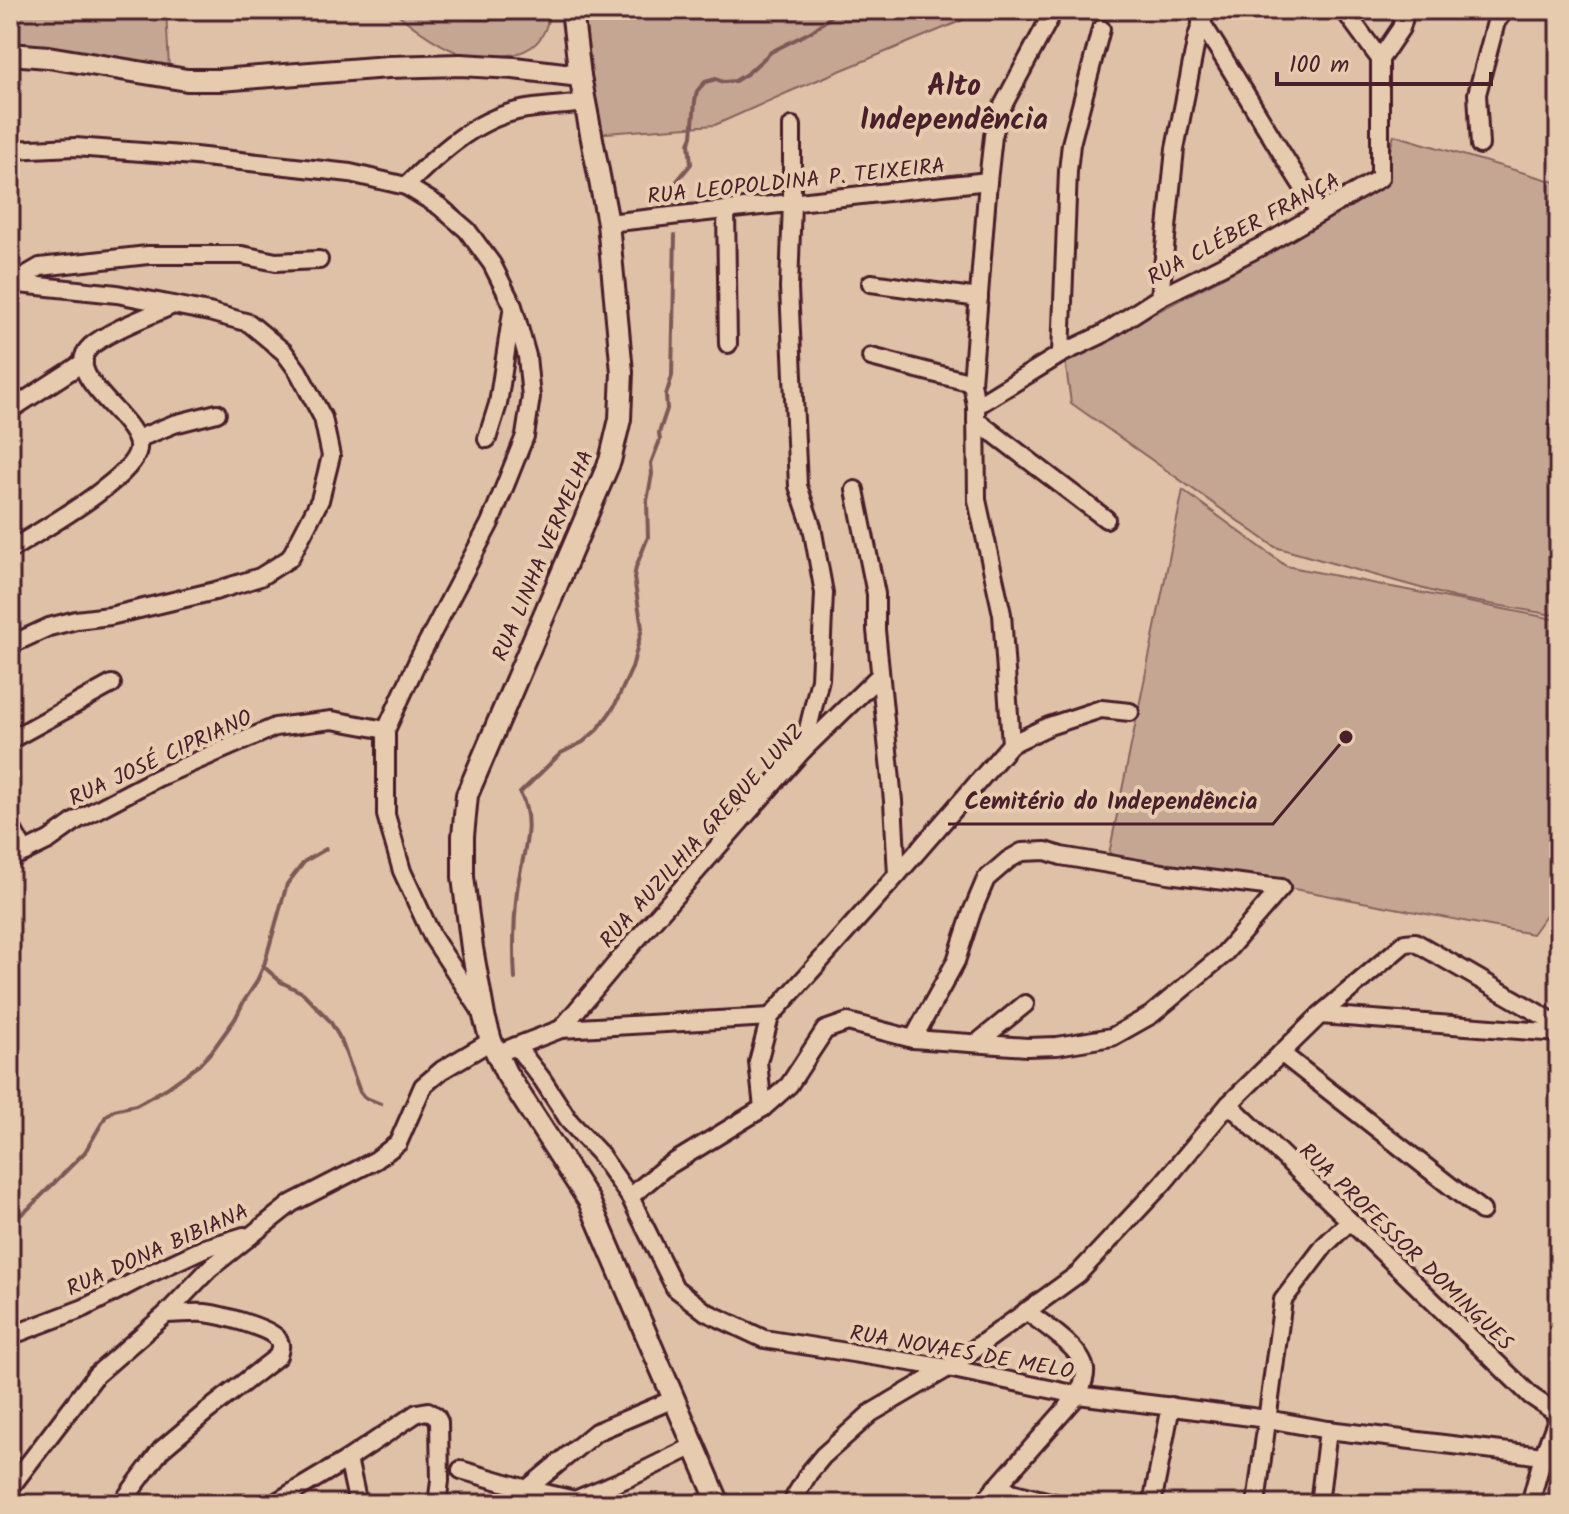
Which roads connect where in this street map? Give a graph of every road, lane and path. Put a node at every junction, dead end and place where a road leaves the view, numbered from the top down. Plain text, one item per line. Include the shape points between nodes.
1 (572, 10) edge
2 (1054, 10) edge
3 (1344, 10) edge
4 (1406, 10) edge
5 (1505, 10) edge
6 (1204, 16) edge
7 (1101, 29) dead end
8 (10, 54) edge
9 (1380, 59) junction
10 (580, 76) junction
11 (585, 103) junction
12 (792, 126) dead end
13 (1480, 145) dead end
14 (10, 150) edge
15 (988, 181) junction
16 (406, 186) junction
17 (792, 202) junction
18 (726, 210) junction
19 (1320, 213) junction
20 (608, 223) junction
21 (319, 260) dead end
22 (871, 283) dead end
23 (14, 285) edge
24 (1160, 297) junction
25 (979, 298) junction
26 (173, 305) junction
27 (513, 306) junction
28 (728, 344) dead end
29 (1061, 354) junction
30 (871, 357) dead end
31 (84, 362) junction
32 (972, 383) junction
33 (10, 410) edge
34 (217, 413) dead end
35 (976, 413) junction
36 (137, 439) junction
37 (487, 439) dead end
38 (855, 490) dead end
39 (1106, 519) dead end
40 (10, 550) edge
41 (10, 645) edge
42 (880, 675) junction
43 (112, 684) dead end
44 (1130, 712) dead end
45 (386, 730) junction
46 (10, 740) edge
47 (1011, 744) junction
48 (803, 750) junction
49 (10, 825) edge
50 (18, 856) edge
51 (897, 875) junction
52 (1025, 1004) dead end
53 (1320, 1015) junction
54 (484, 1016) junction
55 (770, 1017) junction
56 (1559, 1025) edge
57 (561, 1029) junction
58 (1559, 1033) edge
59 (913, 1039) junction
60 (977, 1043) junction
61 (501, 1047) junction
62 (1281, 1053) junction
63 (1229, 1104) junction
64 (763, 1108) junction
65 (630, 1197) junction
66 (1482, 1211) dead end
67 (1349, 1222) junction
68 (253, 1234) junction
69 (1026, 1311) junction
70 (166, 1314) junction
71 (10, 1336) edge
72 (948, 1368) junction
73 (1078, 1395) junction
74 (674, 1399) junction
75 (1171, 1406) junction
76 (1559, 1415) edge
77 (1267, 1419) junction
78 (1328, 1430) junction
79 (694, 1446) junction
80 (1543, 1456) junction
81 (348, 1459) junction
82 (461, 1470) dead end
83 (10, 1488) edge
84 (995, 1488) junction
85 (527, 1489) junction
86 (121, 1504) edge
87 (273, 1504) edge
88 (358, 1504) edge
89 (437, 1504) edge
90 (719, 1504) edge
91 (793, 1504) edge
92 (982, 1504) edge
93 (1058, 1504) edge
94 (1152, 1504) edge
95 (1256, 1504) edge
96 (1319, 1504) edge
97 (1530, 1504) edge

1 - 10 street, RUA LINHA VERMELHA
2 - 15 street via 1000,111
3 - 9 street
4 - 9 street via 1401,28
5 - 13 street via 1496,22 1477,94
6 - 19 street
6 - 24 street via 1175,149
7 - 29 street via 1069,157
8 - 10 street via 187,80 460,65
9 - 19 street, RUA CLÉBER FRANÇA via 1380,178
10 - 11 street, RUA LINHA VERMELHA
11 - 16 street via 496,117 447,148
11 - 20 street, RUA LINHA VERMELHA
12 - 17 street
14 - 16 street via 75,147 195,156 350,173
15 - 17 street, RUA LEOPOLDINA P. TEIXEIRA
15 - 25 street
16 - 27 street via 467,230
17 - 18 street, RUA LEOPOLDINA P. TEIXEIRA
17 - 48 street via 789,288 798,486 824,593 820,679
18 - 20 street, RUA LEOPOLDINA P. TEIXEIRA
18 - 28 street
19 - 24 street, RUA CLÉBER FRANÇA
20 - 54 street, RUA LINHA VERMELHA via 622,372 620,419 610,461 467,795 463,877
21 - 23 street via 148,255 40,267
22 - 25 street
23 - 26 street
24 - 29 street, RUA CLÉBER FRANÇA
25 - 32 street
26 - 31 street via 91,346
26 - 41 street via 249,323 284,352 323,418 331,456 320,500 290,558 260,577 49,627
27 - 37 street via 498,404
27 - 45 street via 527,356 531,397 525,436 490,523
29 - 35 street, RUA CLÉBER FRANÇA
30 - 32 street
31 - 33 street
31 - 36 street via 91,382
32 - 35 street
34 - 36 street
35 - 39 street
35 - 47 street via 977,500 1002,614
36 - 40 street via 133,461 113,483
38 - 42 street via 876,594
42 - 48 street, RUA AUZILHIA GREQUE LUNZ
42 - 51 street
43 - 46 street
44 - 47 street via 1101,709
45 - 50 street, RUA JOSÉ CIPRIANO via 332,720 275,727 157,778
45 - 54 street via 386,815 402,871 433,938
47 - 51 street
48 - 57 street, RUA AUZILHIA GREQUE LUNZ
49 - 50 street
51 - 55 street
52 - 60 street
53 - 56 street via 1411,941
53 - 58 street
53 - 62 street
54 - 61 street, RUA LINHA VERMELHA
55 - 57 street
55 - 64 street via 758,1062
57 - 61 street, RUA DONA BIBIANA
59 - 60 street
59 - 60 street via 956,961 986,879 1022,852 1046,851 1281,888 1223,955 1151,1015 1112,1037 1057,1046
59 - 64 street via 848,1022 825,1030 789,1085
61 - 65 street, RUA NOVAES DE MELO via 542,1079
61 - 68 street, RUA DONA BIBIANA via 442,1070 423,1086 398,1143 292,1203
61 - 74 street, RUA LINHA VERMELHA via 506,1073 589,1201
62 - 63 street
62 - 66 street
63 - 67 street, RUA PROFESSOR DOMINGUES
63 - 69 street via 1078,1274
64 - 65 street via 663,1169
65 - 72 street, RUA NOVAES DE MELO via 675,1288 706,1312 764,1339
67 - 76 street, RUA PROFESSOR DOMINGUES via 1531,1396
67 - 77 street via 1283,1300
68 - 70 street via 209,1269
68 - 71 street, RUA DONA BIBIANA via 205,1248 84,1308
69 - 72 street
69 - 73 street via 1072,1348 1085,1366
70 - 83 street via 96,1375
70 - 86 street via 206,1313 246,1322 274,1335 281,1347 278,1356 161,1450
72 - 73 street, RUA NOVAES DE MELO
72 - 91 street via 871,1413 843,1436 809,1473
73 - 75 street, RUA NOVAES DE MELO
73 - 84 street
74 - 79 street, RUA LINHA VERMELHA
74 - 85 street via 596,1432
75 - 77 street, RUA NOVAES DE MELO
75 - 94 street
76 - 80 street
77 - 78 street, RUA NOVAES DE MELO
77 - 95 street
78 - 80 street, RUA NOVAES DE MELO
78 - 96 street
79 - 85 street via 575,1500
79 - 90 street, RUA LINHA VERMELHA
80 - 97 street
81 - 87 street
81 - 88 street
81 - 89 street via 428,1411 439,1422
82 - 85 street
84 - 92 street
84 - 93 street

